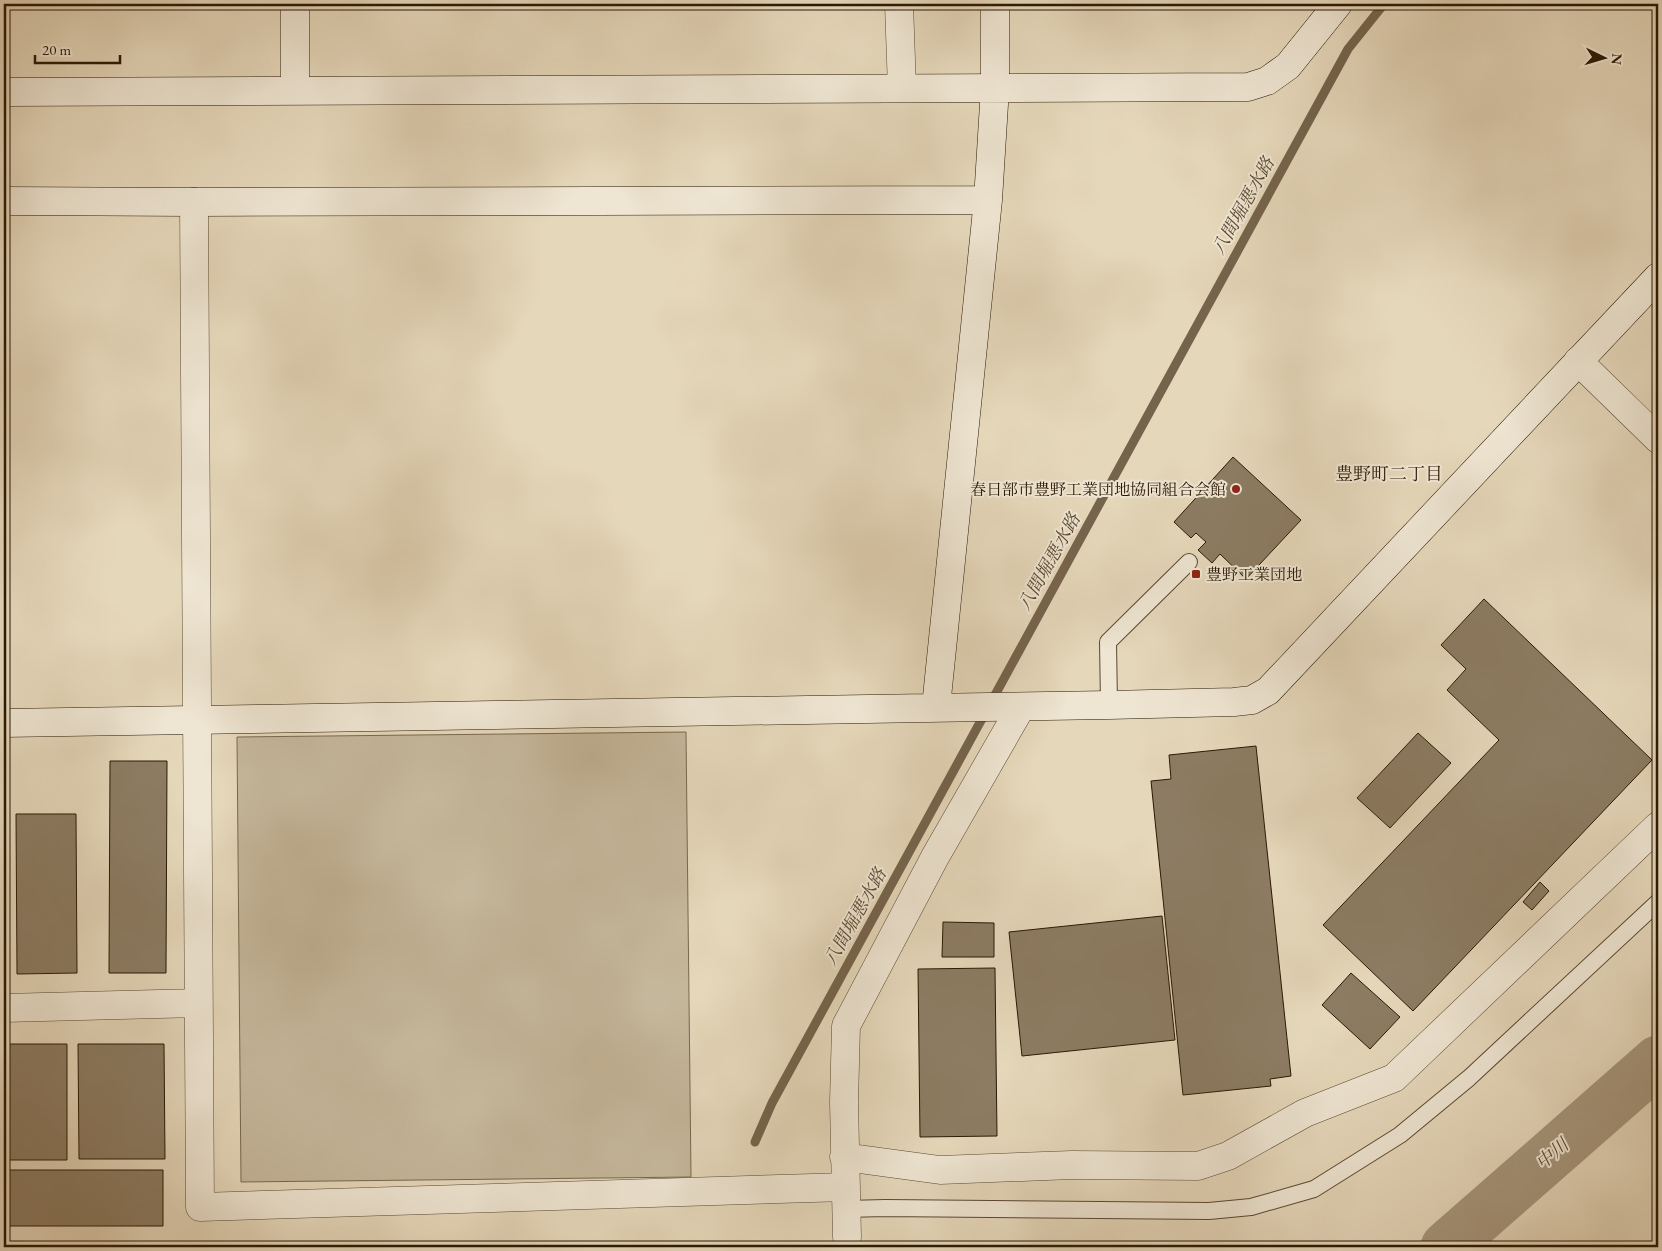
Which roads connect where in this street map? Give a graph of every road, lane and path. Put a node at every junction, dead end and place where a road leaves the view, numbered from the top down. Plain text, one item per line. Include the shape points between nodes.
1 (296, 4) edge
2 (900, 4) edge
3 (995, 4) edge
4 (1338, 4) edge
5 (902, 88) junction
6 (995, 88) junction
7 (295, 91) junction
8 (4, 92) edge
9 (988, 200) junction
10 (4, 201) edge
11 (194, 202) junction
12 (1658, 277) edge
13 (1578, 362) junction
14 (1658, 439) edge
15 (1189, 562) dead end
16 (1109, 705) junction
17 (1015, 707) junction
18 (936, 708) junction
19 (197, 721) junction
20 (4, 723) edge
21 (1658, 826) edge
22 (1658, 902) edge
23 (198, 1003) junction
24 (4, 1008) edge
25 (844, 1157) junction
26 (846, 1198) junction
27 (847, 1237) dead end

1 - 7 street
2 - 5 street
3 - 6 street
4 - 6 street via 1288,66 1267,81 1248,87
5 - 6 street
5 - 7 street
6 - 9 street
7 - 8 street
9 - 11 street
9 - 18 street
10 - 11 street
11 - 19 street
12 - 13 street
13 - 14 street
13 - 16 street via 1268,692 1252,700 1234,702
15 - 16 lane via 1108,642
16 - 17 street
17 - 18 street
17 - 25 street via 846,1026
18 - 19 street
19 - 20 street
19 - 23 street
21 - 25 street via 1394,1078 1305,1113 1228,1156 1198,1166 1072,1165 940,1170
22 - 26 lane via 1468,1078 1400,1136 1314,1190 1252,1207 1209,1212 895,1208
23 - 24 street
23 - 26 street via 200,1207
25 - 26 street
26 - 27 street

